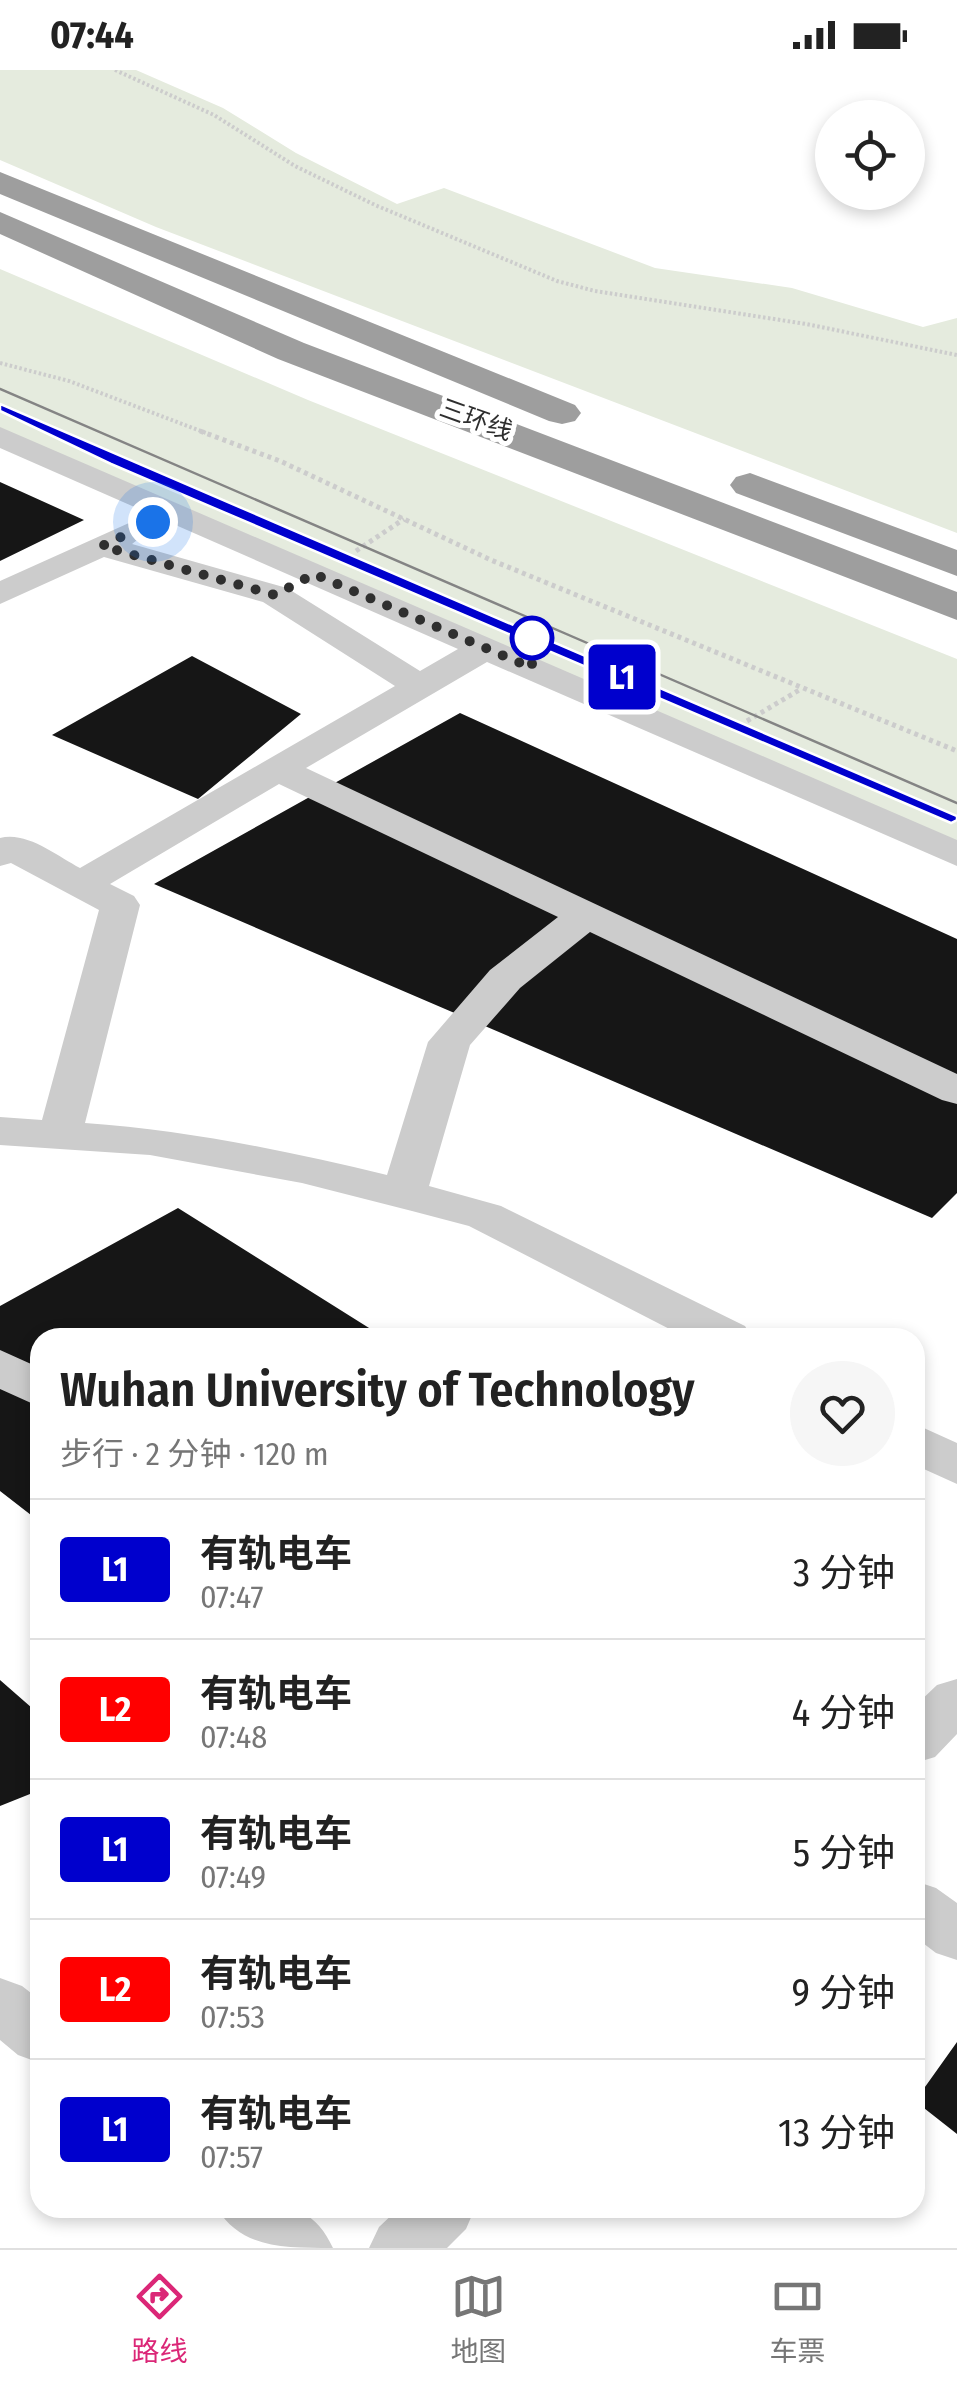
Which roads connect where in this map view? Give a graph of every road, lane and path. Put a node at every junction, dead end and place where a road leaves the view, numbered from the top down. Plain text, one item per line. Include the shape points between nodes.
1 (115, 70) edge
2 (0, 182) edge
3 (0, 222) edge
4 (0, 241) edge
5 (291, 350) junction
6 (957, 355) edge
7 (0, 364) edge
8 (598, 427) dead end
9 (0, 436) edge
10 (0, 453) edge
11 (723, 475) dead end
12 (405, 518) junction
13 (102, 546) junction
14 (957, 564) edge
15 (314, 574) junction
16 (0, 594) edge
17 (275, 595) junction
18 (957, 606) edge
19 (485, 648) junction
20 (420, 686) junction
21 (802, 689) junction
22 (708, 746) junction
23 (957, 751) edge
24 (278, 769) junction
25 (0, 854) edge
26 (957, 854) edge
27 (81, 884) junction
28 (588, 914) junction
29 (957, 1091) edge
30 (0, 1131) edge
31 (60, 1134) junction
32 (404, 1194) junction
33 (708, 1328) edge
34 (0, 1367) edge
35 (30, 1384) edge
36 (957, 1700) edge
37 (925, 1731) edge
38 (925, 1912) edge
39 (957, 1936) edge
40 (0, 2004) edge
41 (30, 2028) edge
42 (262, 2218) edge
43 (433, 2218) edge
44 (300, 2248) edge
45 (402, 2248) edge

1 - 6 path via 180,97 294,166 375,205 556,281
2 - 8 highway, 三环线
3 - 5 highway, 三环线
4 - 5 highway
5 - 18 highway, 三环线
7 - 12 path via 69,380 280,461
9 - 15 street
10 - 13 street via 153,522
11 - 14 highway
12 - 15 path
12 - 21 path
13 - 16 street
13 - 17 street
15 - 17 street
15 - 19 street
17 - 20 street
19 - 20 street
19 - 22 street
20 - 24 street
21 - 22 path
21 - 23 path
22 - 26 street
24 - 27 street
24 - 28 street
25 - 27 street via 12,847
27 - 31 street via 120,905
28 - 29 street
28 - 32 street via 505,979 449,1042
30 - 31 street
31 - 32 street via 188,1148
32 - 33 street via 484,1216
34 - 35 street
36 - 37 street
38 - 39 street
40 - 41 street
42 - 44 street
43 - 45 street

